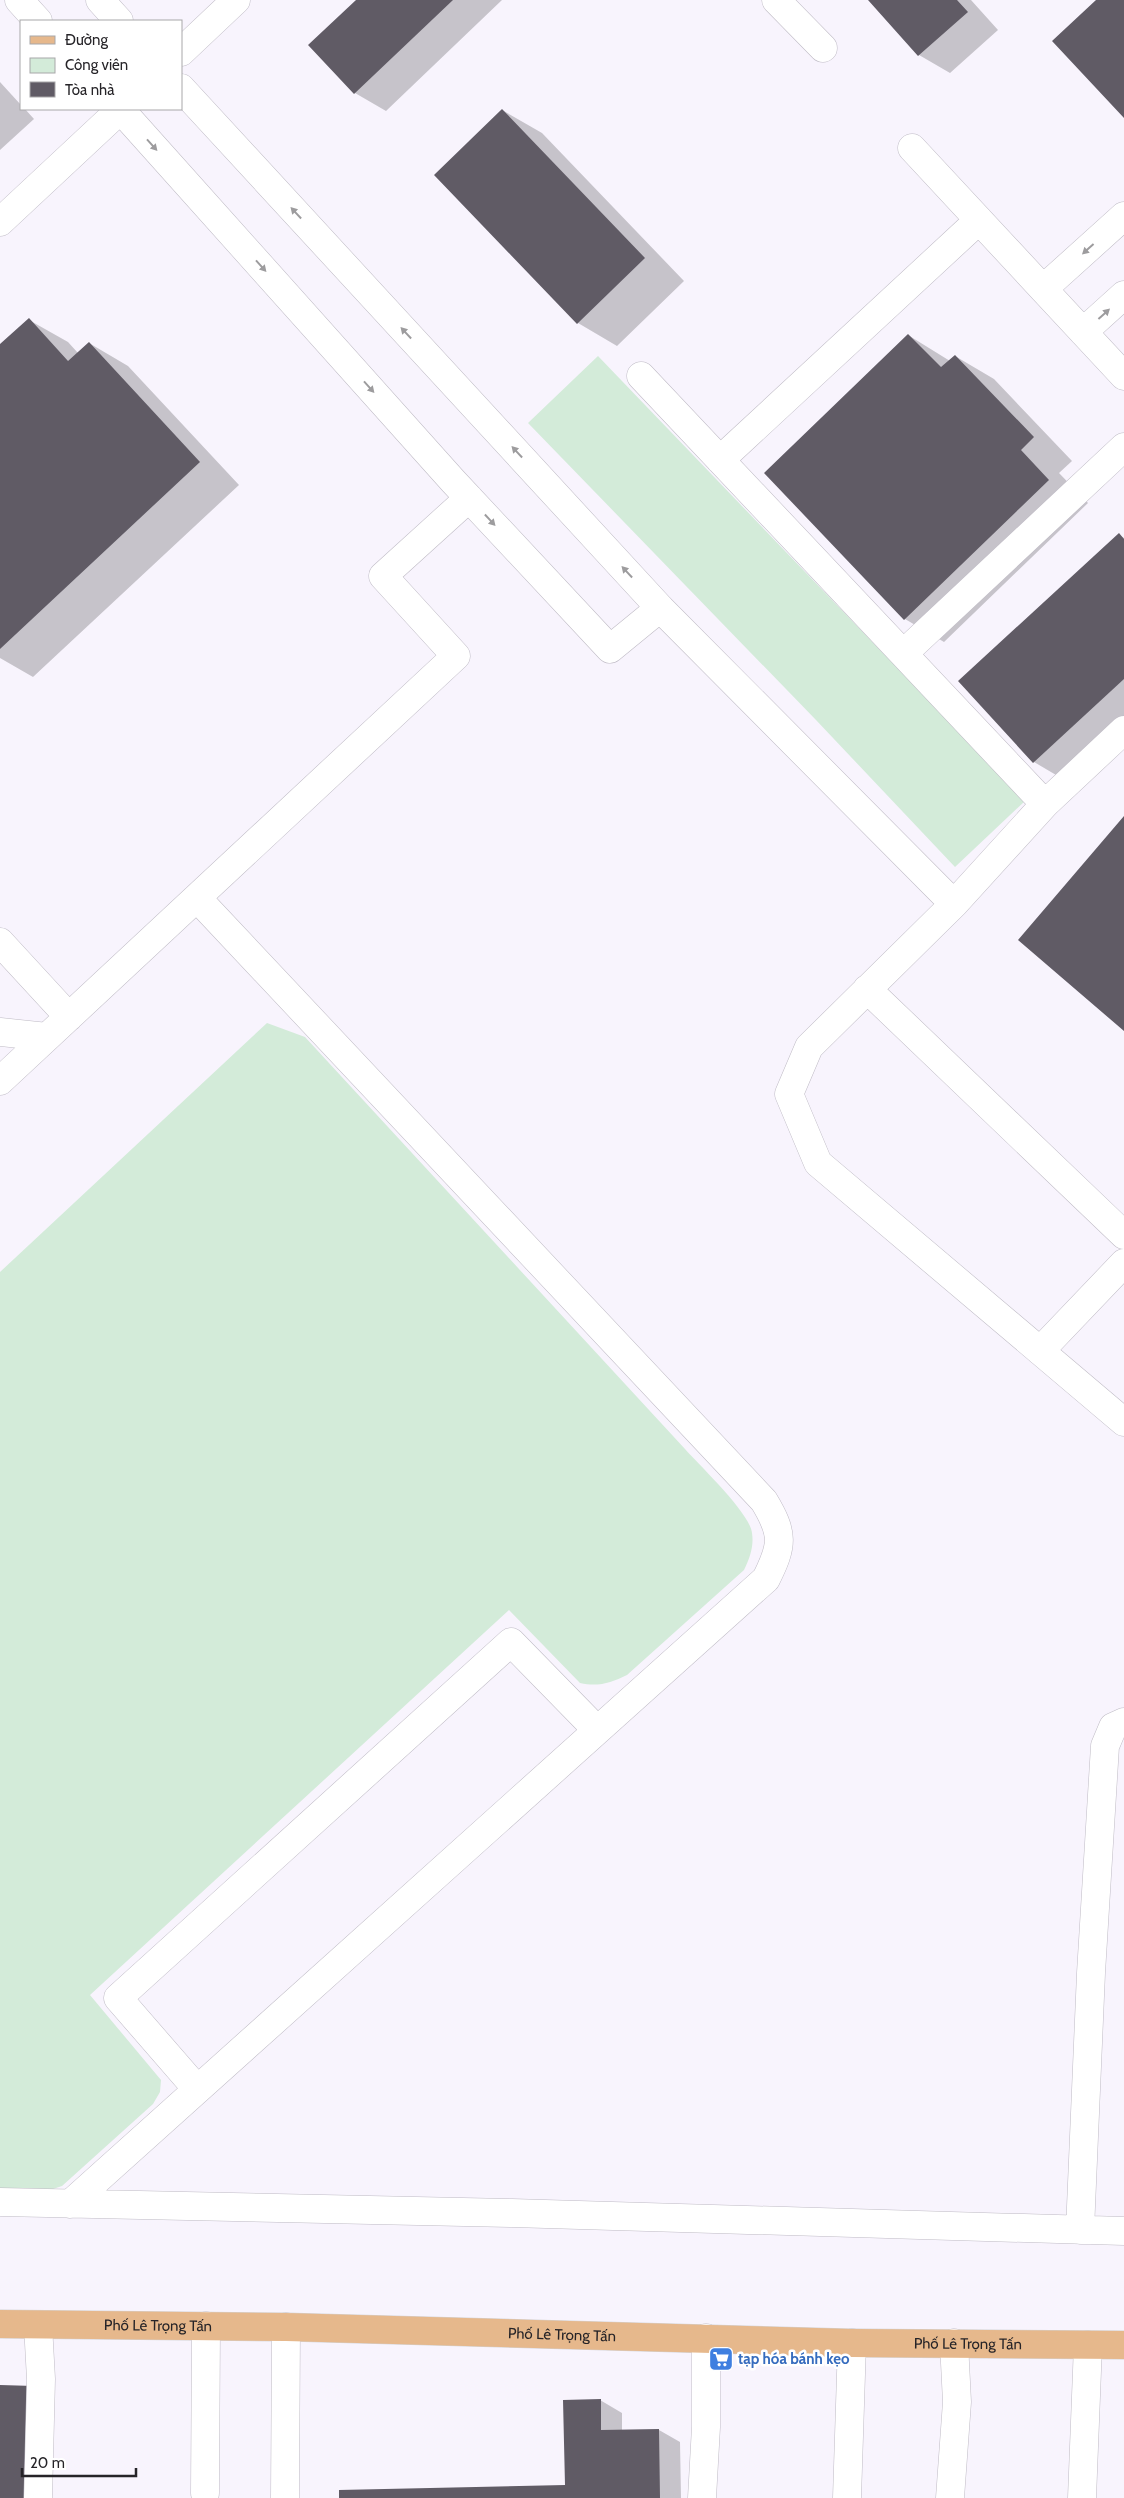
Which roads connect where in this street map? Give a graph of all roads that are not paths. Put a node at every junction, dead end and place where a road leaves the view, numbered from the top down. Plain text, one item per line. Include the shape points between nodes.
1 (19, 0) edge
2 (100, 0) edge
3 (236, 0) edge
4 (776, 0) edge
5 (37, 20) edge
6 (118, 20) edge
7 (822, 48) dead end
8 (182, 51) edge
9 (182, 89) edge
10 (119, 110) edge
11 (121, 110) edge
12 (912, 148) dead end
13 (1124, 216) edge
14 (979, 220) junction
15 (0, 222) edge
16 (1043, 289) junction
17 (1124, 296) edge
18 (1083, 332) junction
19 (641, 376) dead end
20 (1124, 376) edge
21 (1124, 447) edge
22 (720, 460) junction
23 (469, 498) junction
24 (660, 608) junction
25 (904, 653) junction
26 (1124, 730) edge
27 (1045, 804) junction
28 (197, 898) junction
29 (954, 904) junction
30 (0, 942) edge
31 (867, 989) junction
32 (70, 1017) junction
33 (0, 1032) edge
34 (47, 1037) junction
35 (0, 1081) edge
36 (1124, 1235) edge
37 (1124, 1263) edge
38 (1040, 1351) junction
39 (1124, 1422) edge
40 (1124, 1722) edge
41 (598, 1730) junction
42 (197, 2090) junction
43 (0, 2202) edge
44 (70, 2204) junction
45 (1080, 2230) junction
46 (1124, 2231) edge
47 (0, 2324) edge
48 (38, 2325) junction
49 (206, 2326) junction
50 (286, 2327) junction
51 (706, 2338) junction
52 (852, 2343) junction
53 (954, 2343) junction
54 (1088, 2345) junction
55 (1124, 2345) edge
56 (205, 2493) dead end
57 (38, 2498) edge
58 (285, 2498) edge
59 (702, 2498) edge
60 (847, 2498) edge
61 (950, 2498) edge
62 (1082, 2498) edge

1 - 5 street
2 - 6 street
3 - 8 street
4 - 7 street
24 -> 9 street
10 - 15 street
11 -> 23 street
12 - 14 street
13 -> 16 street
14 - 16 street
14 - 22 street
16 - 18 street
18 -> 17 street
18 - 20 street
19 - 22 street
21 - 25 street
22 - 25 street
23 -> 24 street via 610,649
23 - 28 street via 383,576 456,656
24 - 29 street
25 - 27 street
26 - 27 street
27 - 29 street
28 - 32 street
28 - 41 street via 764,1501 778,1524 778,1555 766,1579
29 - 31 street
30 - 32 street
31 - 36 street
31 - 38 street via 809,1047 789,1094 818,1163
32 - 34 street
33 - 34 street
34 - 35 street
37 - 38 street
38 - 39 street
40 - 45 street via 1113,1727 1105,1746
41 - 42 street
41 - 42 street via 511,1642 118,1998
42 - 44 street
43 - 44 street
44 - 45 street
45 - 46 street
47 - 48 main road, Phố Lê Trọng Tấn
48 - 49 main road, Phố Lê Trọng Tấn
48 - 57 street via 42,2379
49 - 50 main road, Phố Lê Trọng Tấn
49 - 56 street
50 - 51 main road, Phố Lê Trọng Tấn
50 - 58 street
51 - 52 main road, Phố Lê Trọng Tấn
51 - 59 street
52 - 53 main road, Phố Lê Trọng Tấn
52 - 60 street
53 - 54 main road, Phố Lê Trọng Tấn
53 - 61 street via 957,2402
54 - 55 main road, Phố Lê Trọng Tấn
54 - 62 street

